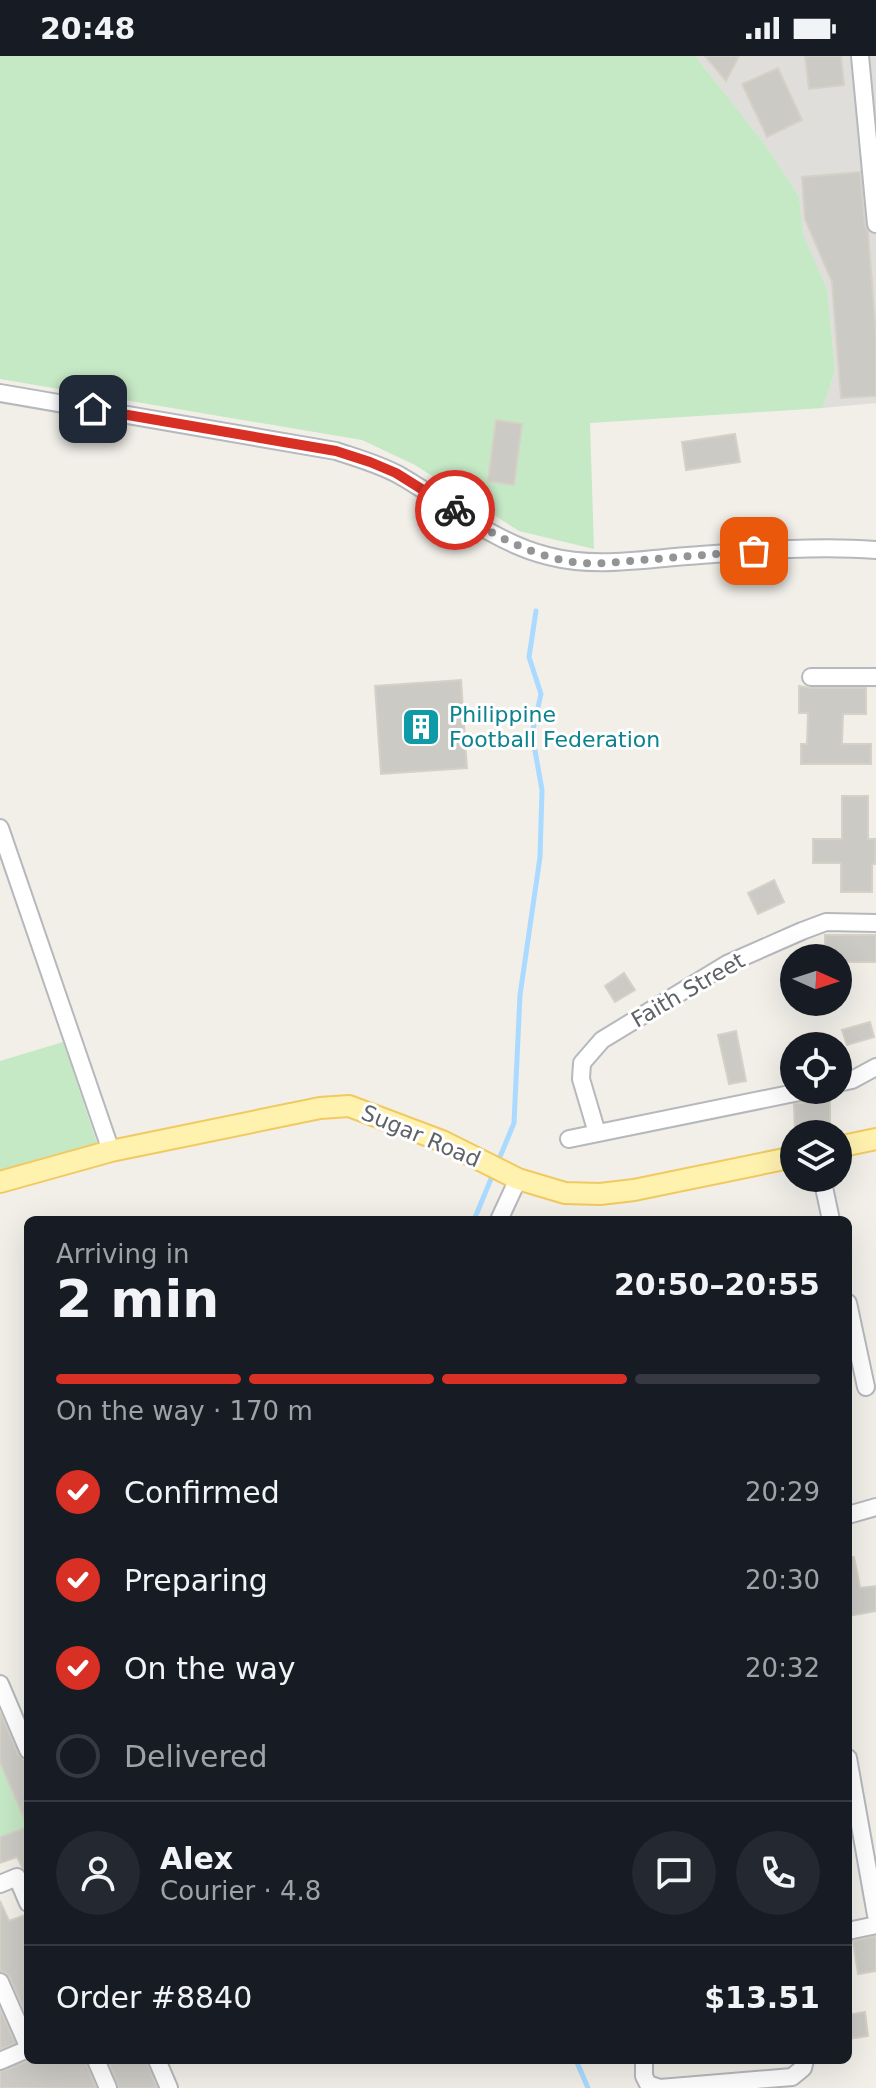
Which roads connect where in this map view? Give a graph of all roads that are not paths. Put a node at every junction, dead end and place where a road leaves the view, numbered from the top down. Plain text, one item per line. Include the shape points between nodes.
1 (860, 56) edge
2 (876, 224) edge
3 (0, 393) edge
4 (876, 550) edge
5 (811, 677) dead end
6 (876, 677) edge
7 (0, 828) edge
8 (876, 923) edge
9 (876, 1067) edge
10 (852, 1080) edge
11 (780, 1096) edge
12 (597, 1133) junction
13 (569, 1139) dead end
14 (876, 1139) edge
15 (852, 1144) edge
16 (111, 1151) junction
17 (780, 1160) edge
18 (518, 1179) junction
19 (0, 1182) edge
20 (825, 1192) edge
21 (501, 1216) edge
22 (830, 1216) edge
23 (852, 1322) edge
24 (866, 1387) dead end
25 (876, 1507) edge
26 (852, 1514) edge
27 (0, 1684) edge
28 (24, 1741) edge
29 (852, 1780) edge
30 (0, 1884) edge
31 (24, 1894) edge
32 (876, 1915) edge
33 (876, 1925) edge
34 (852, 1930) edge
35 (0, 1982) edge
36 (24, 2039) edge
37 (24, 2050) edge
38 (0, 2061) edge
39 (98, 2064) edge
40 (159, 2064) edge
41 (644, 2064) edge
42 (804, 2064) edge
43 (107, 2084) edge
44 (647, 2086) edge
45 (89, 2088) edge
46 (169, 2088) edge

1 - 2 street
3 - 4 street via 336,451 396,473 514,545 575,562 783,549
5 - 6 street
7 - 16 street
8 - 12 street, Faith Street via 826,922 802,931 727,964 602,1040 582,1063 581,1079
9 - 10 street
11 - 12 street
12 - 13 street
14 - 15 main road
16 - 18 main road, Sugar Road via 349,1106 442,1141
16 - 19 main road, Sugar Road
17 - 18 main road, Sugar Road via 600,1194 565,1193
18 - 21 street
20 - 22 street
23 - 24 street
25 - 26 street
27 - 28 street
29 - 32 street
30 - 31 street via 17,1877
33 - 34 street
35 - 36 street
37 - 38 street
39 - 43 street
40 - 46 street
41 - 44 street
42 - 44 street via 792,2077
43 - 45 street

